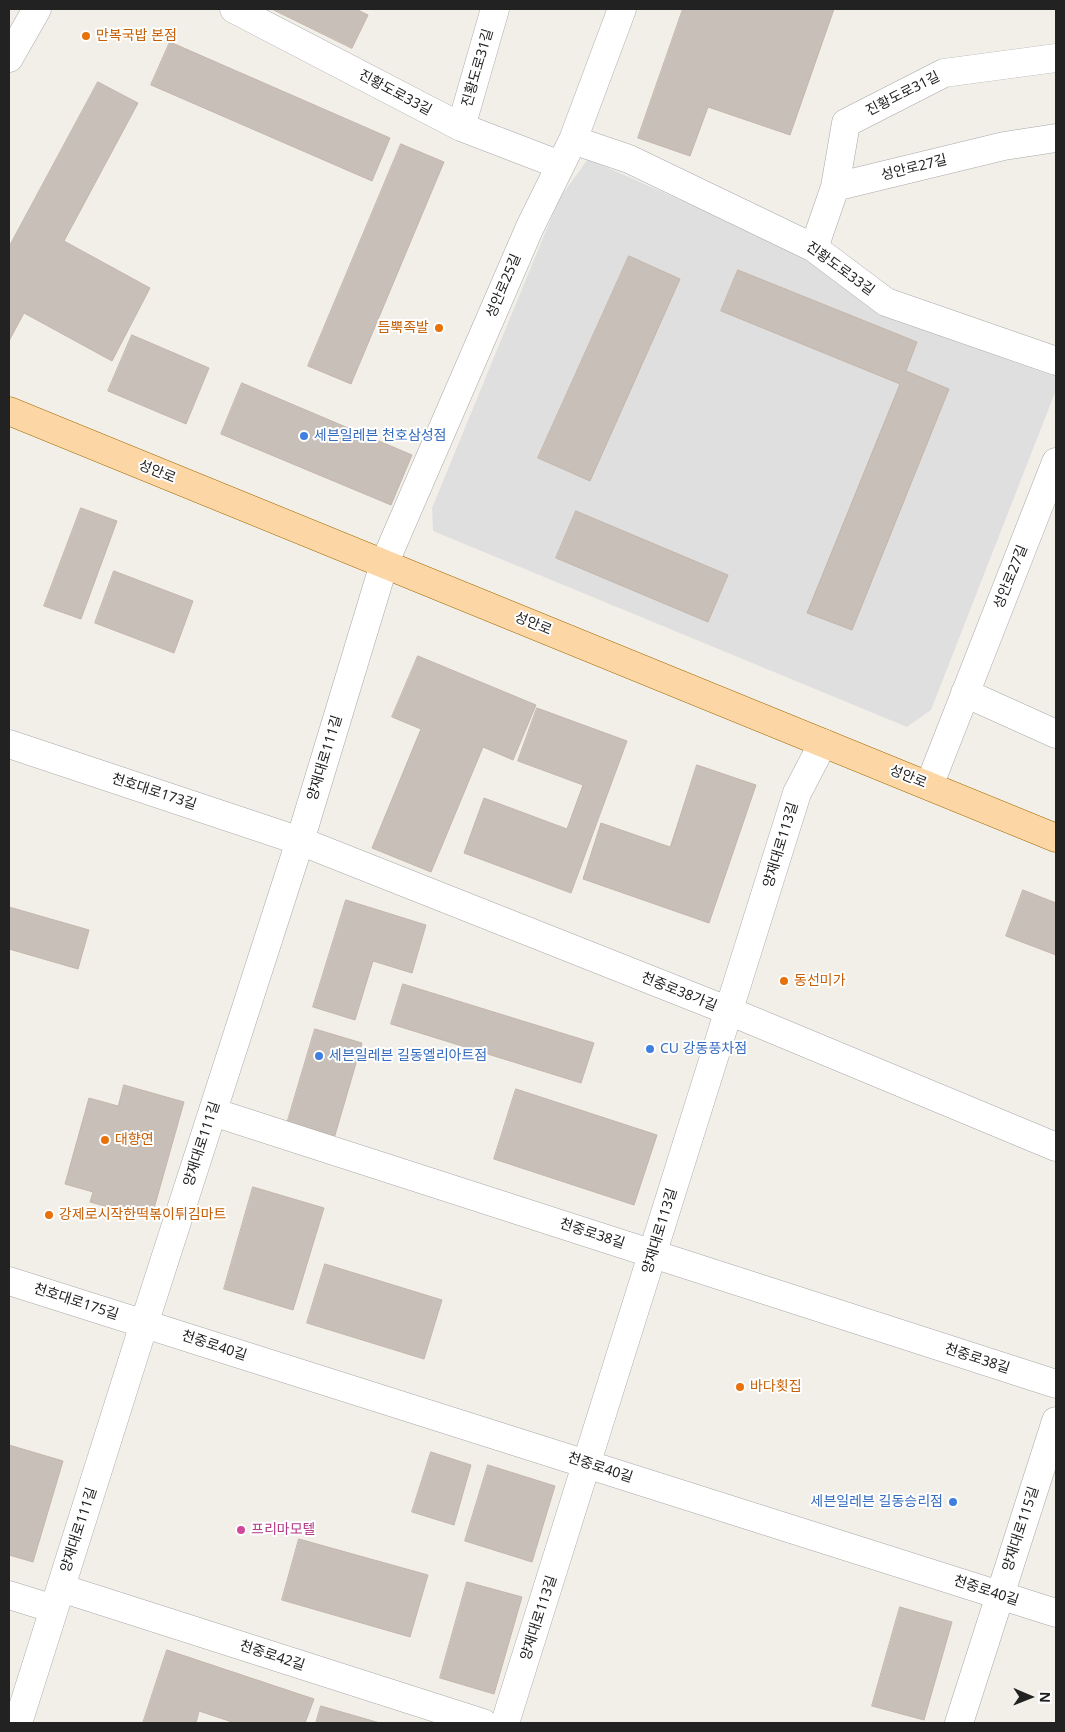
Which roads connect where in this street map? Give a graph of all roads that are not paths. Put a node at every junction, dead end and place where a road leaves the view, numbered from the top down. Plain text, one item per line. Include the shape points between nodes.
1 (37, 9) edge
2 (234, 9) edge
3 (495, 9) edge
4 (622, 9) edge
5 (9, 58) edge
6 (1056, 58) edge
7 (461, 128) junction
8 (1056, 138) edge
9 (573, 140) junction
10 (560, 165) junction
11 (835, 187) junction
12 (814, 248) junction
13 (1056, 361) edge
14 (9, 411) edge
15 (1056, 462) edge
16 (384, 564) junction
17 (965, 693) junction
18 (1056, 734) edge
19 (823, 743) junction
20 (9, 744) edge
21 (929, 786) junction
22 (1056, 838) edge
23 (300, 841) junction
24 (729, 1012) junction
25 (213, 1112) junction
26 (1056, 1147) edge
27 (653, 1254) junction
28 (9, 1281) edge
29 (144, 1324) junction
30 (1056, 1384) edge
31 (1056, 1421) edge
32 (587, 1464) junction
33 (9, 1595) edge
34 (1000, 1595) junction
35 (58, 1599) junction
36 (1056, 1613) edge
37 (18, 1723) edge
38 (483, 1723) edge
39 (505, 1723) edge
40 (959, 1723) edge

1 - 5 street
2 - 7 street, 진황도로33길
3 - 7 street, 진황도로31길
4 - 9 street, 성안로25길
6 - 11 street, 진황도로31길 via 944,73 846,123
7 - 10 street, 진황도로33길
8 - 11 street, 성안로27길 via 1004,146
9 - 10 street, 성안로25길
9 - 12 street, 진황도로33길 via 629,159
10 - 16 street, 성안로25길
11 - 12 street
12 - 13 street, 진황도로33길 via 886,302
14 - 16 main road, 성안로
15 - 17 street, 성안로27길
16 - 19 main road, 성안로
16 - 23 street, 양재대로111길
17 - 18 street
17 - 21 street, 성안로27길
19 - 21 main road, 성안로
19 - 24 street, 양재대로113길 via 797,793
20 - 23 street, 천호대로173길
21 - 22 main road, 성안로
23 - 24 street, 천중로38가길
23 - 25 street, 양재대로111길
24 - 26 street, 천중로38가길
24 - 27 street, 양재대로113길
25 - 27 street, 천중로38길
25 - 29 street, 양재대로111길
27 - 30 street, 천중로38길
27 - 32 street, 양재대로113길
28 - 29 street, 천호대로175길
29 - 32 street, 천중로40길
29 - 35 street, 양재대로111길
31 - 34 street, 양재대로115길
32 - 34 street, 천중로40길
32 - 39 street, 양재대로113길
33 - 35 street, 천중로42길
34 - 36 street, 천중로40길
34 - 40 street, 양재대로115길
35 - 37 street, 양재대로111길
35 - 38 street, 천중로42길

